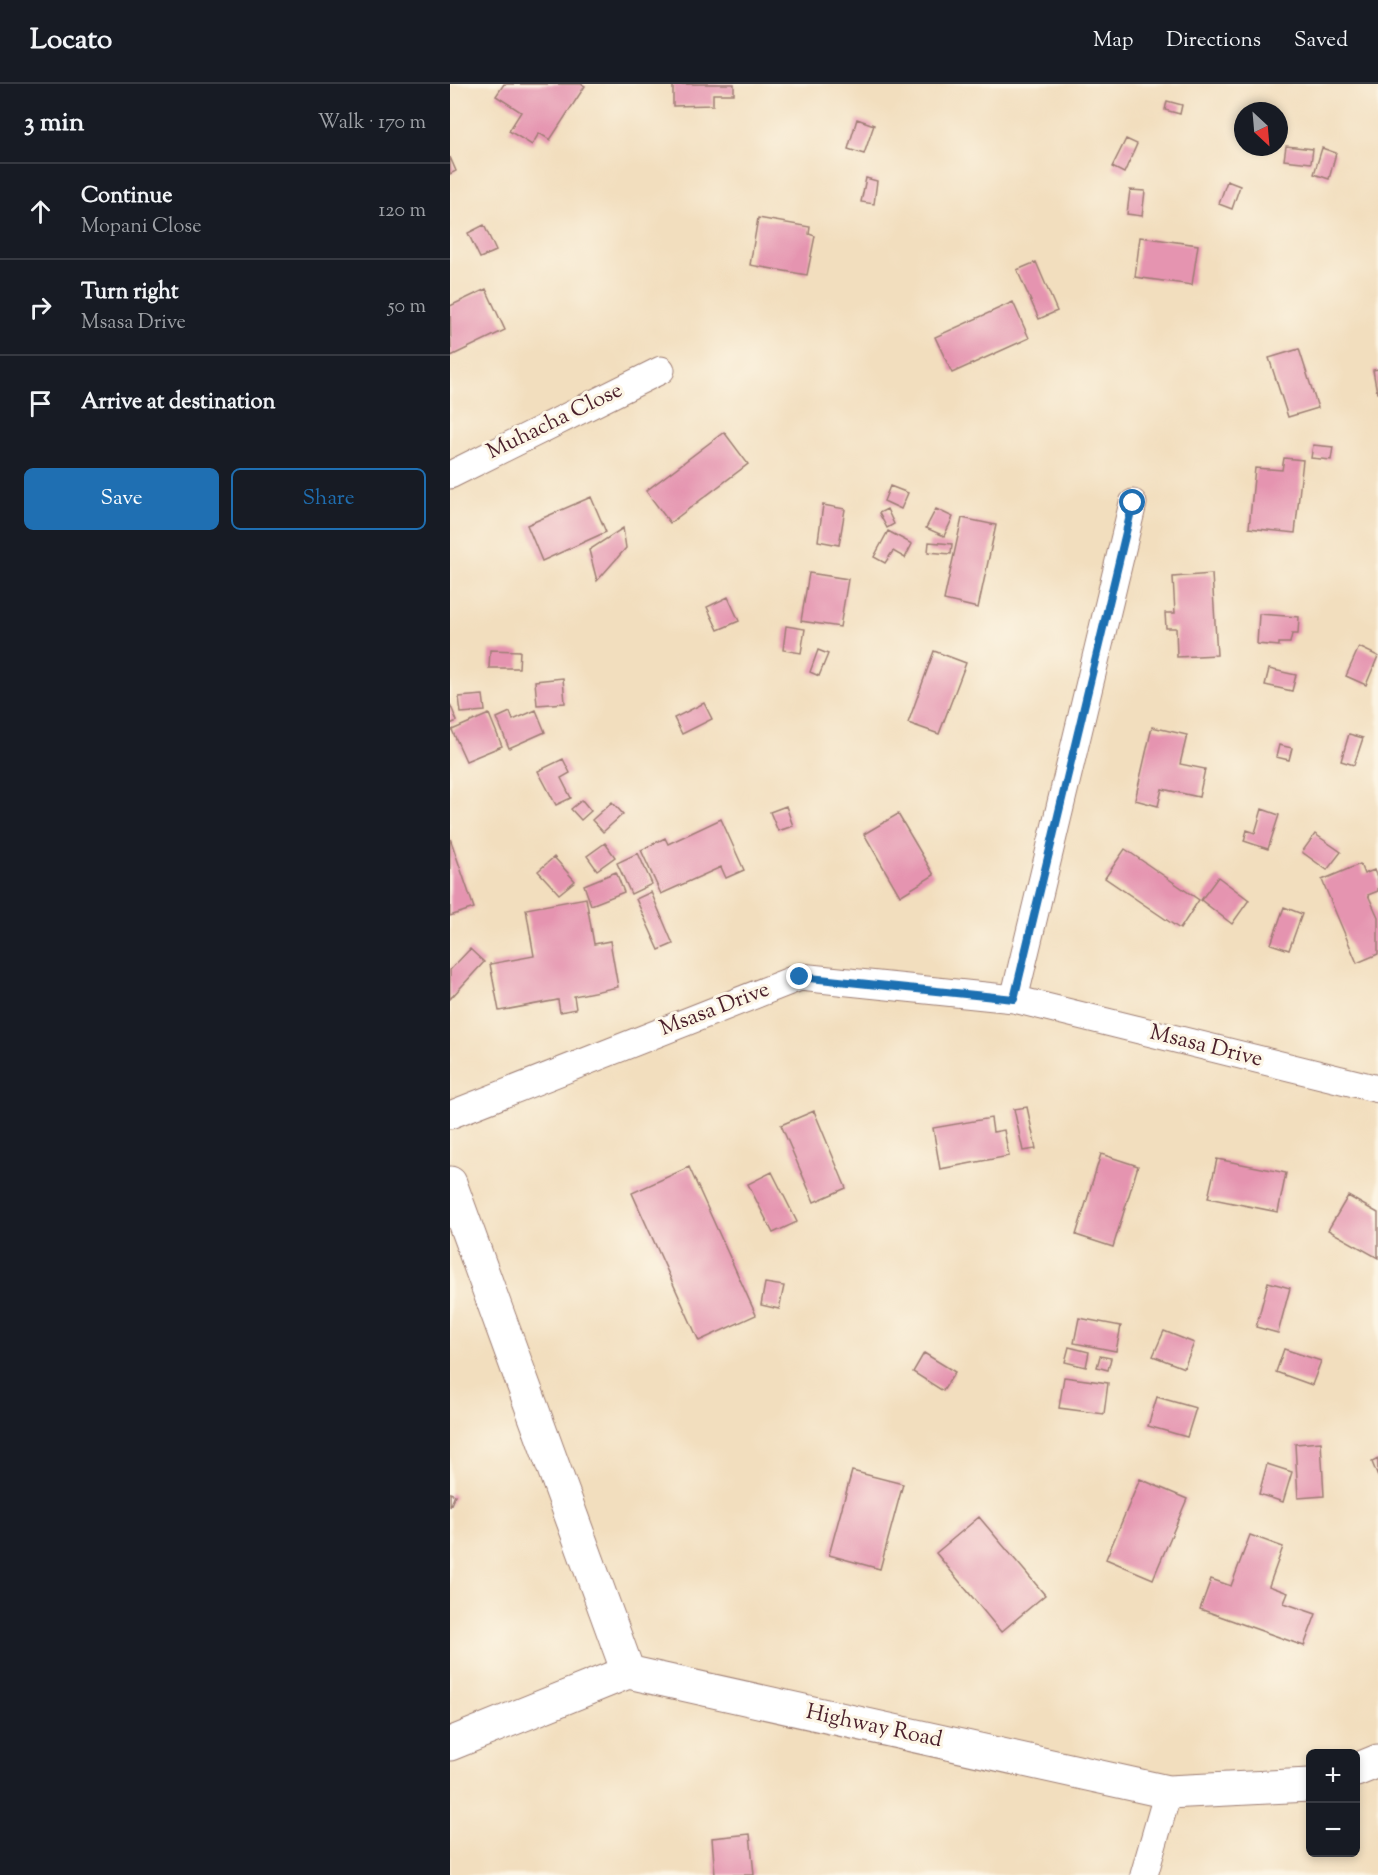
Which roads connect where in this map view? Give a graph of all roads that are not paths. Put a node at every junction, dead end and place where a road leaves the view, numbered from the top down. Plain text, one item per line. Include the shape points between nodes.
1 (661, 370) dead end
2 (450, 475) edge
3 (1133, 503) dead end
4 (1014, 999) junction
5 (1378, 1089) edge
6 (450, 1114) edge
7 (450, 1183) edge
8 (628, 1672) junction
9 (450, 1744) edge
10 (1378, 1761) edge
11 (1360, 1768) edge
12 (1306, 1785) edge
13 (1168, 1792) junction
14 (1144, 1875) edge

1 - 2 street, Muhacha Close
3 - 4 street
4 - 5 street, Msasa Drive
4 - 6 street, Msasa Drive via 800,977
7 - 8 street
8 - 9 street
8 - 13 street, Highway Road
10 - 11 street
12 - 13 street, Highway Road
13 - 14 street

